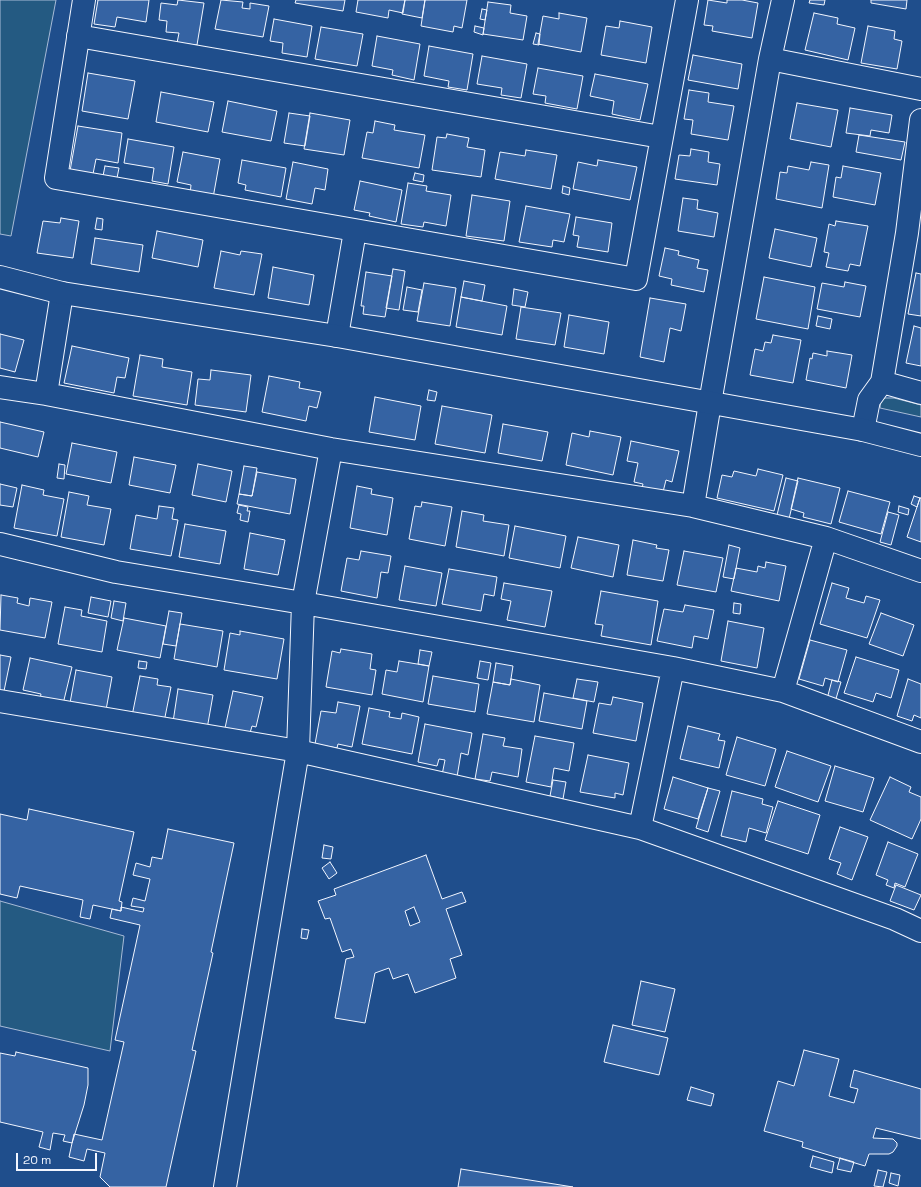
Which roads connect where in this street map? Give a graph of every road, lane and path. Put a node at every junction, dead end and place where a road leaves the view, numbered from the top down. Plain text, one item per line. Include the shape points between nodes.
1 (84, 0) edge
2 (687, 0) edge
3 (783, 0) edge
4 (78, 36) junction
5 (770, 59) junction
6 (921, 89) edge
7 (921, 120) edge
8 (662, 137) junction
9 (355, 231) junction
10 (914, 234) edge
11 (0, 277) edge
12 (62, 293) junction
13 (337, 336) junction
14 (882, 382) junction
15 (0, 387) edge
16 (921, 393) edge
17 (46, 394) junction
18 (710, 403) junction
19 (863, 430) junction
20 (921, 445) edge
21 (331, 449) junction
22 (694, 506) junction
23 (826, 538) junction
24 (0, 544) edge
25 (921, 571) edge
26 (303, 603) junction
27 (673, 668) junction
28 (783, 691) junction
29 (0, 701) edge
30 (921, 742) edge
31 (298, 752) junction
32 (640, 828) junction
33 (921, 931) edge
34 (225, 1187) edge

1 - 4 street
2 - 8 street
3 - 5 street
4 - 8 street
4 - 9 street via 56,178
5 - 6 street
5 - 18 street
7 - 10 street
8 - 9 street via 636,279
9 - 13 street
10 - 14 street
11 - 12 street
12 - 13 street
12 - 17 street
13 - 18 street
14 - 16 street
14 - 19 street via 869,400
15 - 17 street
17 - 21 street
18 - 19 street
18 - 22 street
19 - 20 street
21 - 22 street
21 - 26 street
22 - 23 street
23 - 25 street
23 - 28 street
24 - 26 street via 116,572
26 - 27 street
26 - 31 street
27 - 28 street
27 - 32 street
28 - 30 street
29 - 31 street
31 - 32 street
31 - 34 street
32 - 33 street via 895,919

